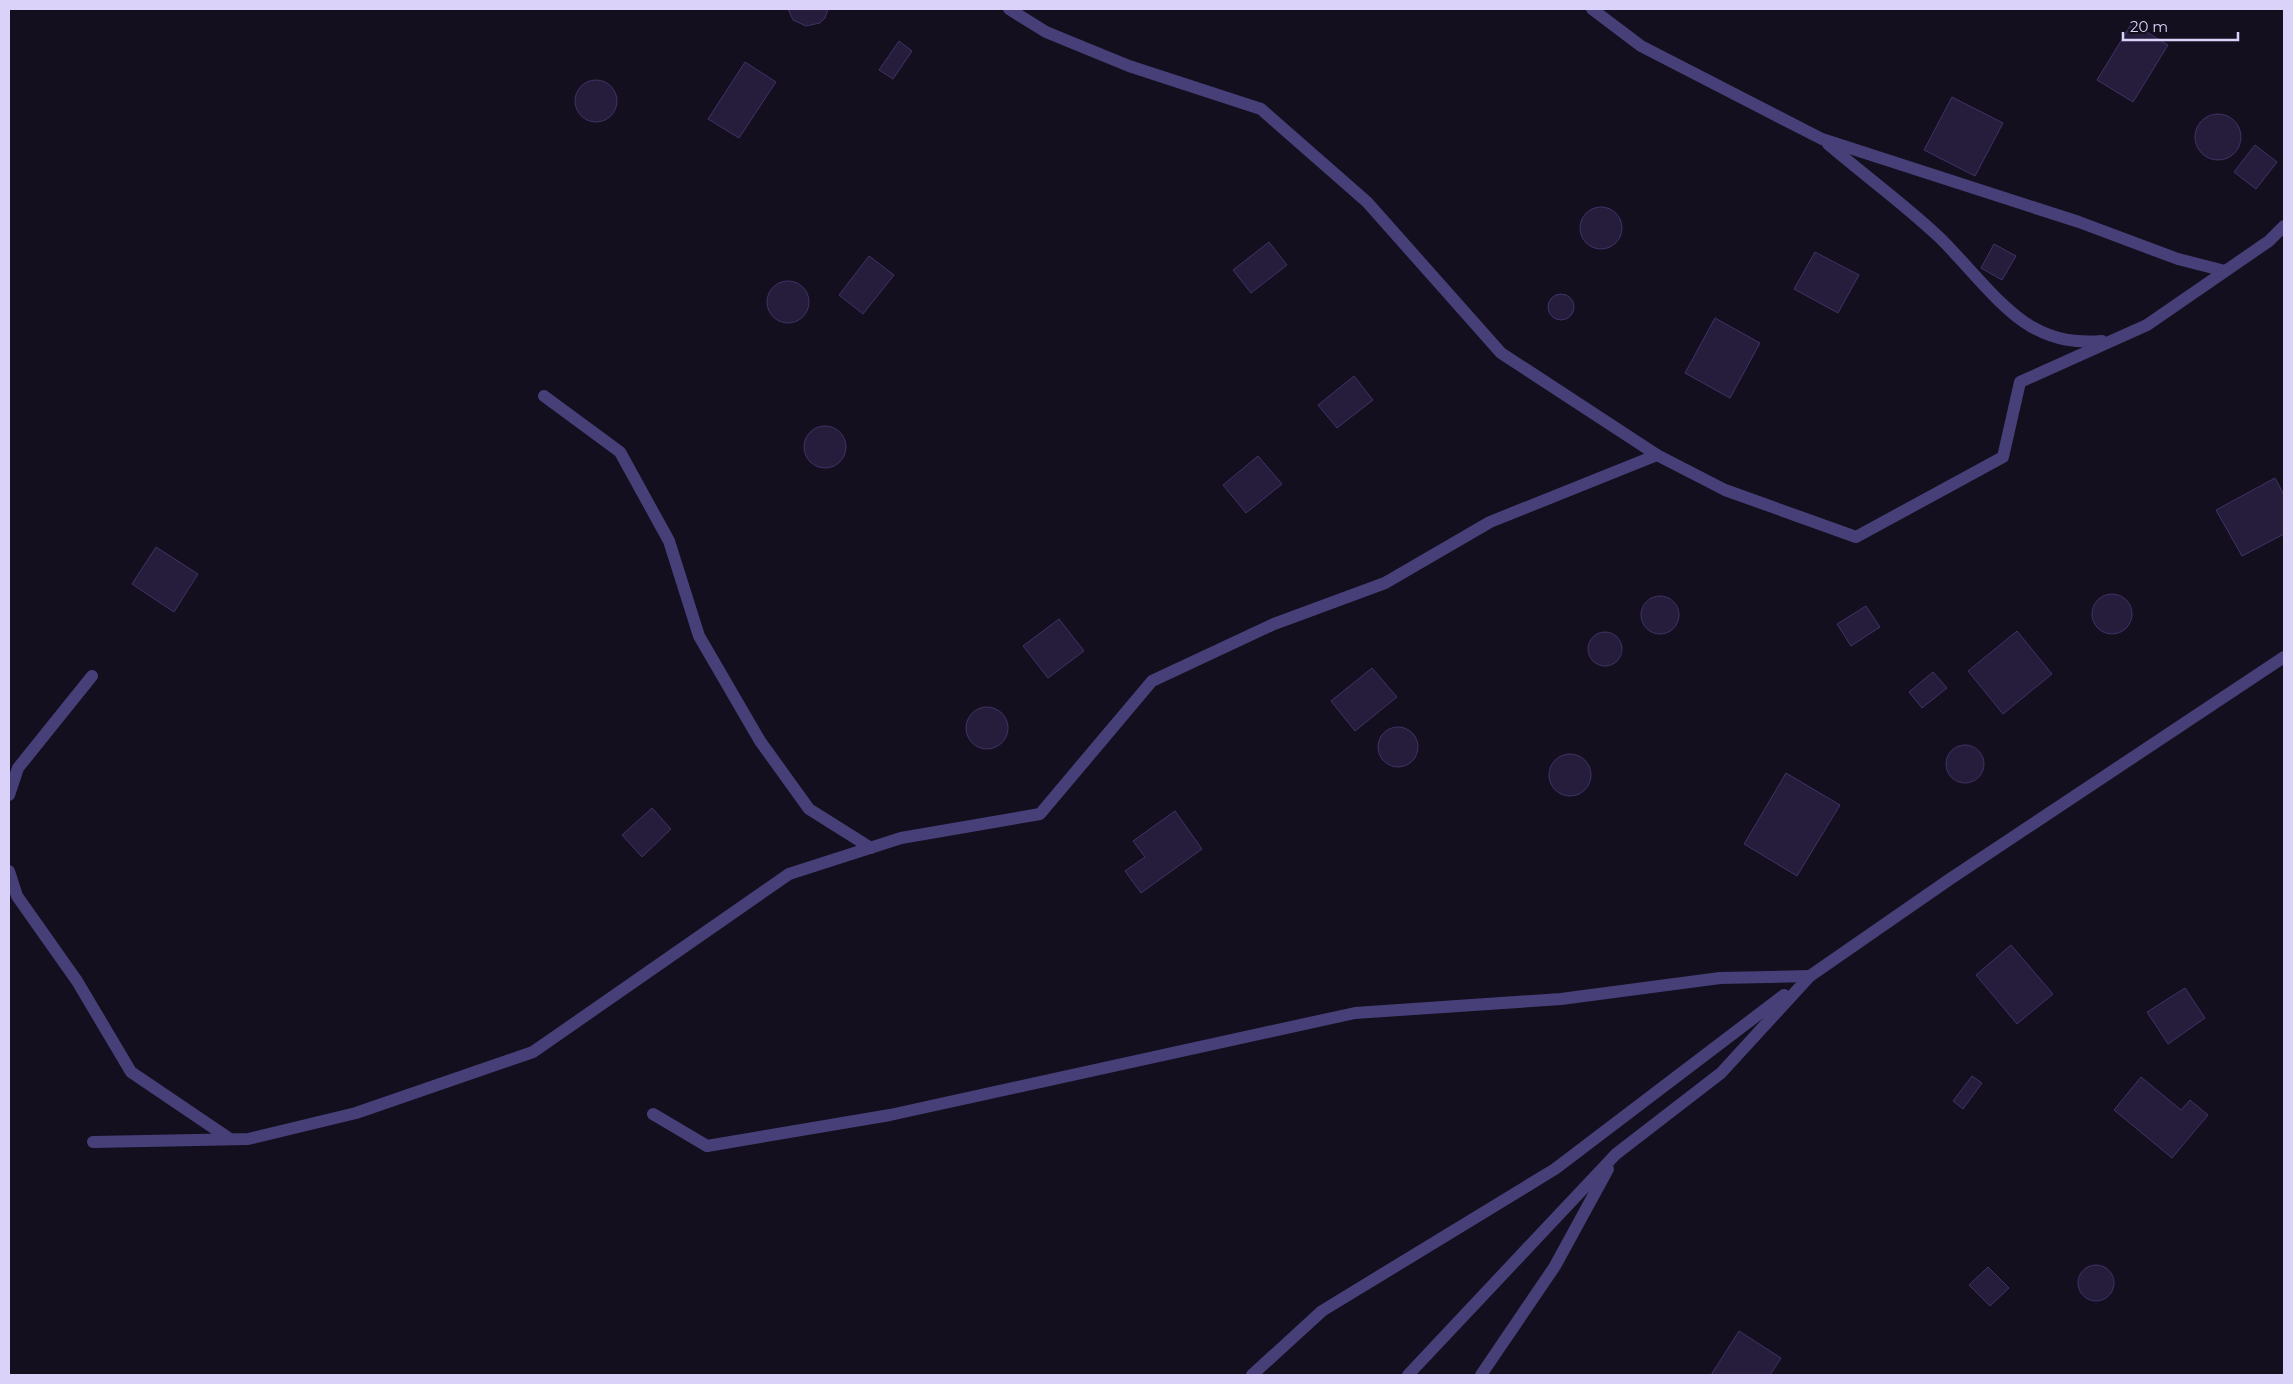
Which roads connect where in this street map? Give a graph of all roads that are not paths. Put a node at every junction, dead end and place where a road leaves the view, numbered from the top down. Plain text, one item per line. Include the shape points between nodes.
1 (1008, 9) edge
2 (1592, 9) edge
3 (1822, 139) junction
4 (2284, 226) edge
5 (2226, 271) junction
6 (2112, 341) junction
7 (544, 396) dead end
8 (1657, 455) junction
9 (2284, 657) edge
10 (92, 676) dead end
11 (9, 794) edge
12 (871, 848) junction
13 (9, 871) edge
14 (1810, 976) junction
15 (652, 1114) dead end
16 (230, 1139) junction
17 (93, 1142) dead end
18 (1616, 1154) junction
19 (1252, 1375) edge
20 (1408, 1375) edge
21 (1481, 1375) edge

1 - 8 street via 1046,32 1129,66 1261,109 1367,202 1501,353
2 - 3 street via 1641,46
3 - 5 street via 2079,222 2178,259
3 - 6 street via 1938,236 2005,305 2031,326 2062,340 2081,343
4 - 5 street via 2269,241
5 - 6 street via 2147,324
6 - 8 street via 2020,382 2003,457 1856,537 1725,490
7 - 12 street via 620,452 669,541 699,636 760,741 809,809
8 - 12 street via 1490,522 1385,583 1274,624 1152,681 1040,814 901,838
9 - 14 street
10 - 11 street via 18,768
12 - 16 street via 789,874 533,1052 356,1112 248,1139
13 - 16 street via 18,896 77,981 131,1072
14 - 15 street via 1720,978 1561,999 1355,1013 890,1115 707,1146
14 - 18 street via 1721,1073
14 - 19 street via 1554,1169 1322,1311
16 - 17 street
18 - 20 street
18 - 21 street via 1555,1266

